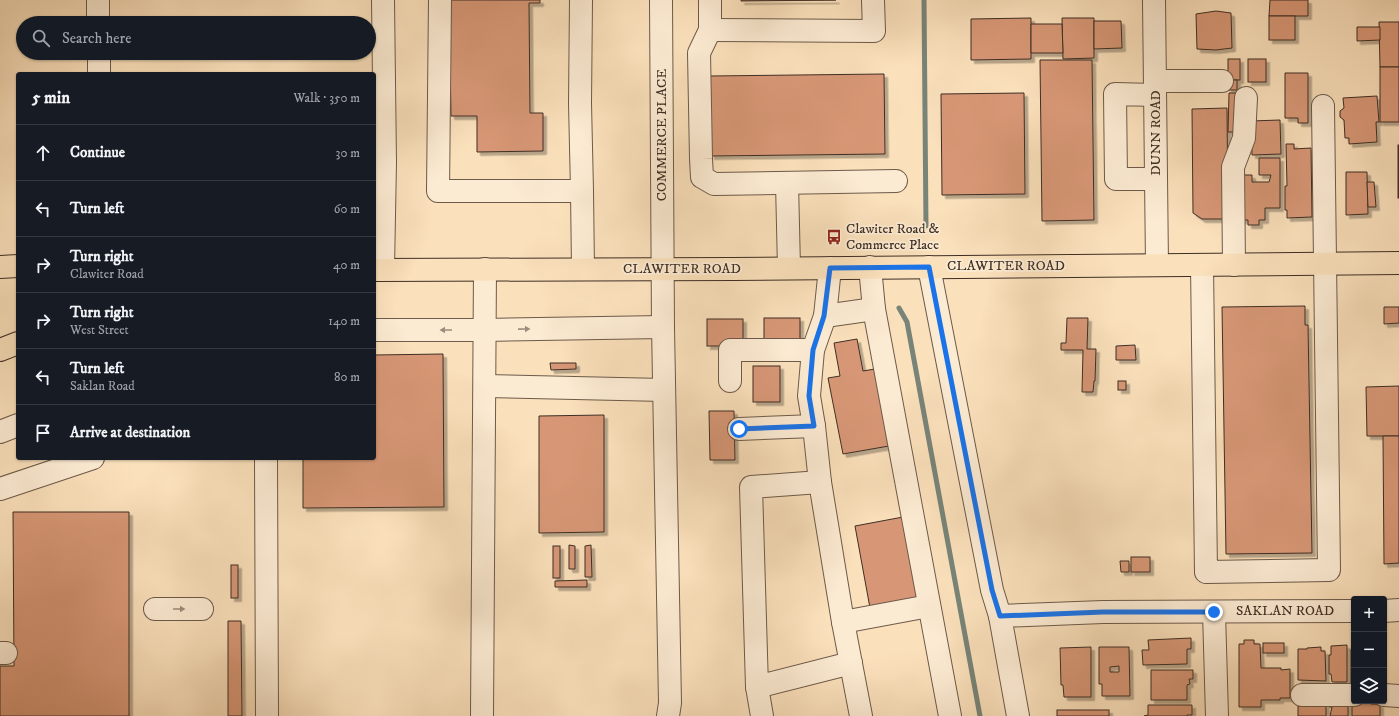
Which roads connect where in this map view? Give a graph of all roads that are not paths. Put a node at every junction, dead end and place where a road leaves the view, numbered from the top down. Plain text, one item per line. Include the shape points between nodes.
1 (98, 0) edge
2 (383, 0) edge
3 (440, 0) edge
4 (581, 0) edge
5 (661, 0) edge
6 (710, 0) edge
7 (874, 0) edge
8 (1154, 0) edge
9 (98, 16) edge
10 (710, 30) junction
11 (99, 60) edge
12 (99, 72) edge
13 (1222, 81) dead end
14 (1155, 88) junction
15 (1246, 98) dead end
16 (1323, 106) dead end
17 (380, 162) edge
18 (1156, 179) junction
19 (896, 181) dead end
20 (787, 183) junction
21 (582, 191) junction
22 (1399, 263) edge
23 (1324, 264) junction
24 (1157, 265) junction
25 (1202, 265) junction
26 (1234, 265) junction
27 (0, 266) edge
28 (16, 266) edge
29 (870, 267) junction
30 (929, 267) junction
31 (789, 268) junction
32 (830, 268) junction
33 (378, 269) edge
34 (485, 269) junction
35 (583, 269) junction
36 (663, 269) junction
37 (874, 310) junction
38 (824, 316) junction
39 (663, 327) junction
40 (376, 330) edge
41 (485, 330) junction
42 (16, 344) edge
43 (0, 350) edge
44 (813, 350) junction
45 (730, 381) dead end
46 (485, 386) junction
47 (664, 390) junction
48 (16, 426) edge
49 (814, 426) junction
50 (739, 429) dead end
51 (0, 432) edge
52 (86, 460) edge
53 (266, 460) edge
54 (820, 482) junction
55 (0, 489) edge
56 (929, 606) junction
57 (202, 608) dead end
58 (155, 609) dead end
59 (1387, 610) edge
60 (1399, 610) edge
61 (1351, 611) edge
62 (1214, 612) junction
63 (1000, 616) junction
64 (843, 622) junction
65 (851, 663) junction
66 (757, 687) junction
67 (1302, 695) dead end
68 (1351, 695) edge
69 (1387, 696) edge
70 (1399, 696) edge
71 (267, 716) edge
72 (482, 716) edge
73 (668, 716) edge
74 (762, 716) edge
75 (860, 716) edge
76 (950, 716) edge
77 (1018, 716) edge
78 (1217, 716) edge

1 - 9 street
2 - 17 street
3 - 21 street via 438,191
4 - 21 street
5 - 36 street, COMMERCE PLACE
6 - 10 street
7 - 10 street via 874,31
8 - 14 street, DUNN ROAD
10 - 20 street via 699,53 702,177 714,184
11 - 12 street
13 - 14 street
14 - 18 street, DUNN ROAD
14 - 18 street via 1115,94 1116,179
15 - 26 street via 1244,138 1233,167
16 - 23 street
17 - 33 street
18 - 24 street, DUNN ROAD
19 - 20 street
20 - 31 street
21 - 35 street
22 - 23 main road, CLAWITER ROAD
23 - 25 street via 1329,570 1206,572
23 - 26 main road, CLAWITER ROAD
24 - 25 main road, CLAWITER ROAD
24 - 30 main road, CLAWITER ROAD
25 - 26 main road, CLAWITER ROAD
27 - 28 main road
29 - 30 main road, CLAWITER ROAD
29 - 32 main road, CLAWITER ROAD
29 - 37 street
30 - 63 street via 992,590
31 - 32 main road, CLAWITER ROAD
31 - 36 main road, CLAWITER ROAD
32 - 38 street
33 - 34 main road, CLAWITER ROAD
34 - 35 main road, CLAWITER ROAD
34 - 41 street
35 - 36 main road, CLAWITER ROAD
36 - 39 street, COMMERCE PLACE
37 - 38 street
37 - 56 street
38 - 44 street
41 -> 39 street
39 - 47 street, COMMERCE PLACE
41 -> 40 street
41 - 46 street
42 - 43 main road
44 - 45 street via 730,350
44 - 49 street via 809,396
46 - 47 street
46 - 72 street
47 - 73 street, COMMERCE PLACE via 670,703
48 - 51 street
49 - 50 street
49 - 54 street
52 - 55 street
53 - 71 street
54 - 64 street
54 - 66 street via 751,487
56 - 64 street
56 - 76 street
58 -> 57 street
59 - 60 street
61 - 62 street, SAKLAN ROAD
62 - 63 street, SAKLAN ROAD via 1103,612
62 - 78 street
63 - 77 street
64 - 65 street
65 - 66 street
65 - 75 street
66 - 74 street
67 - 68 street
69 - 70 street

